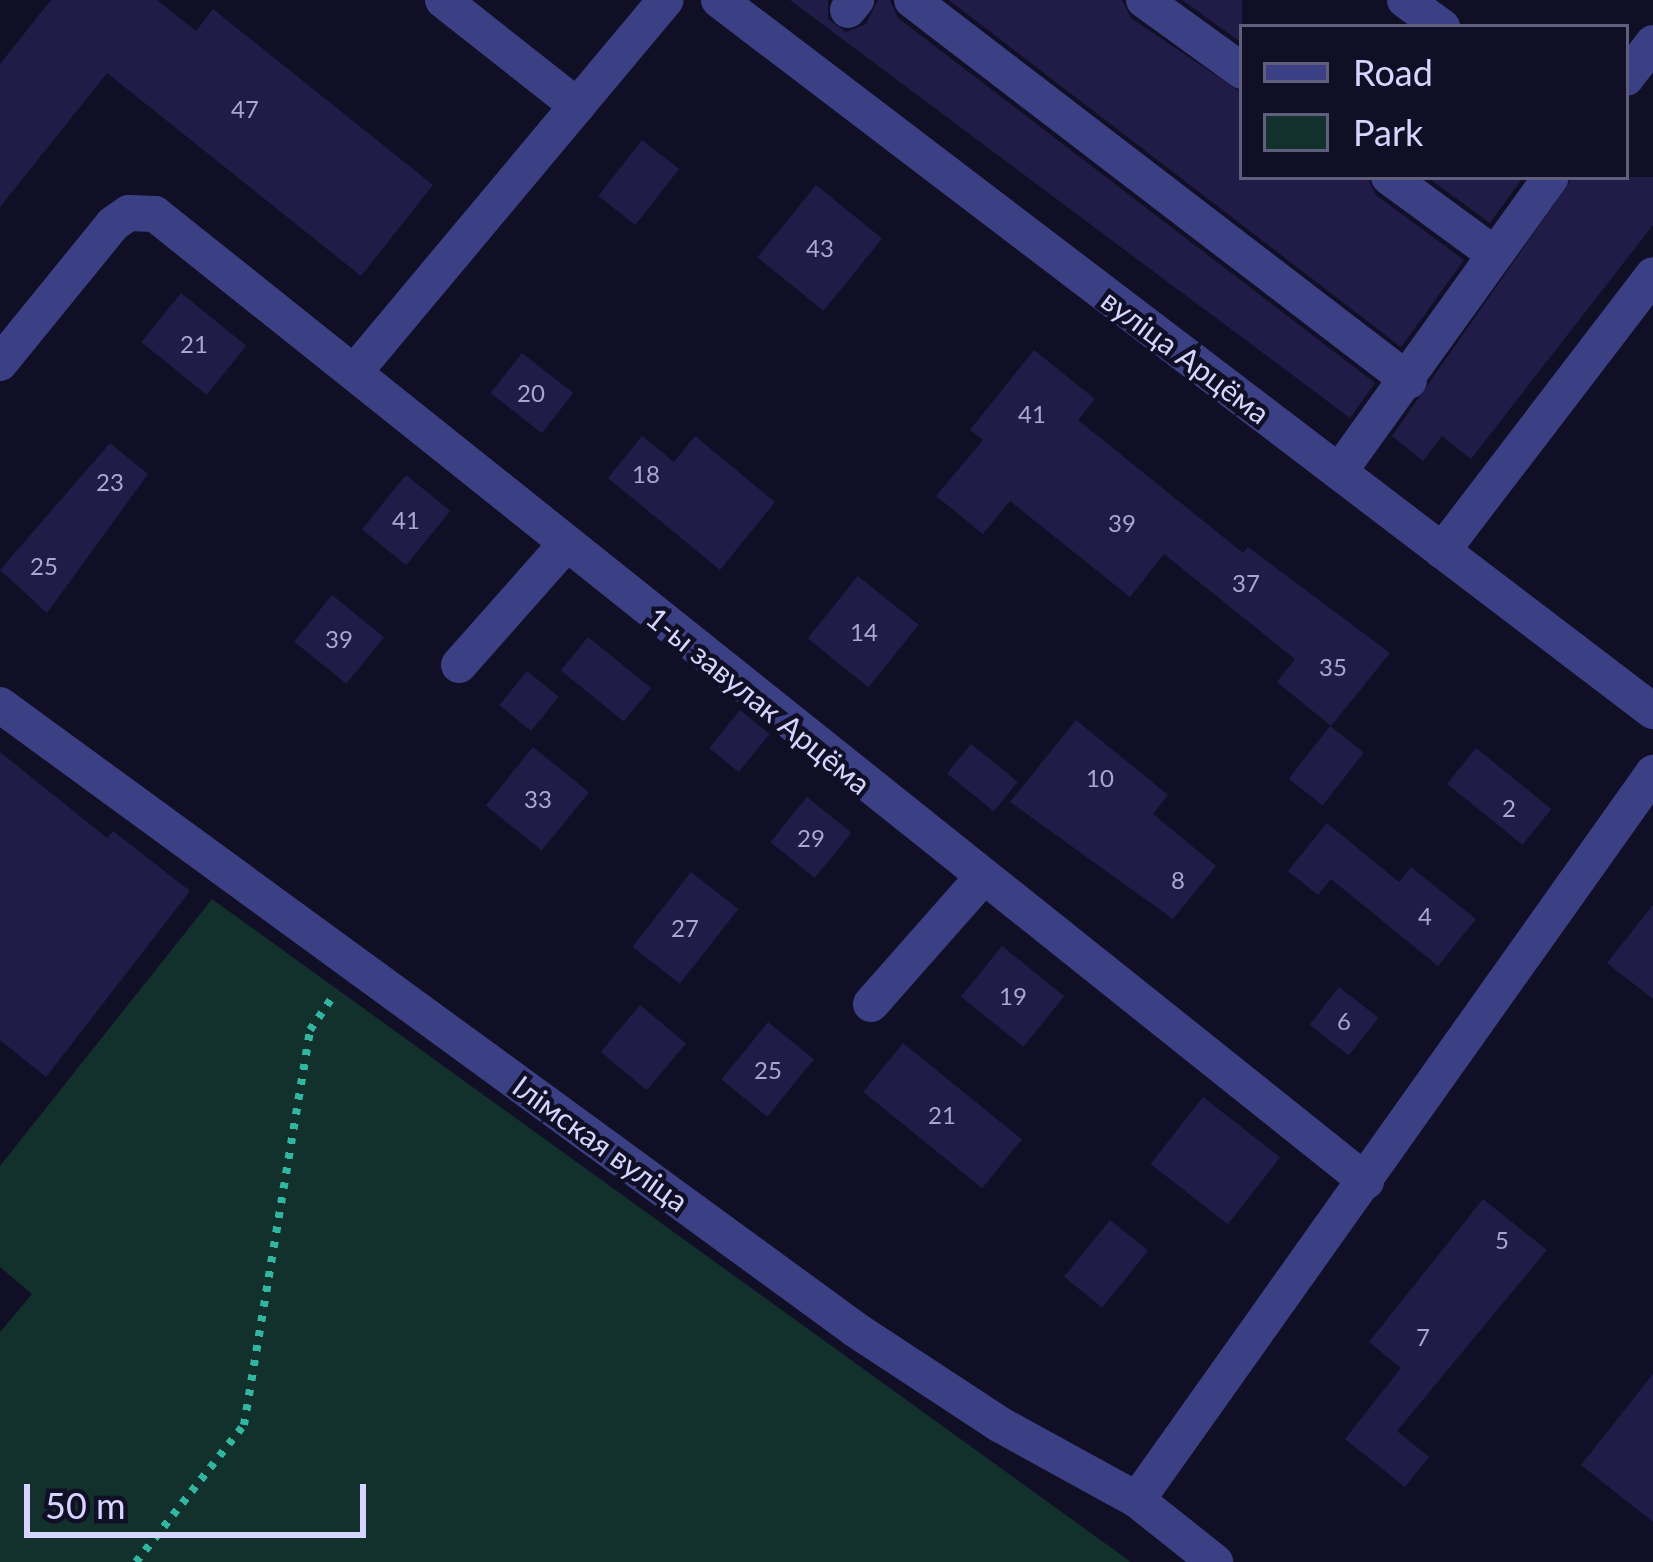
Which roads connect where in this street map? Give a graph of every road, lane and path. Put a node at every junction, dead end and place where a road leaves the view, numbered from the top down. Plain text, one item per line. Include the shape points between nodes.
1 (442, 0) edge
2 (664, 0) edge
3 (719, 0) edge
4 (912, 0) edge
5 (1144, 0) edge
6 (1405, 0) edge
7 (1438, 24) edge
8 (1653, 43) edge
9 (1239, 69) edge
10 (1629, 74) edge
11 (577, 106) junction
12 (1393, 180) edge
13 (1548, 180) edge
14 (1493, 253) junction
15 (1653, 275) edge
16 (0, 363) edge
17 (357, 369) junction
18 (1409, 381) junction
19 (1339, 472) junction
20 (565, 545) junction
21 (1442, 551) junction
22 (459, 665) dead end
23 (0, 704) edge
24 (1653, 711) edge
25 (1653, 773) edge
26 (982, 878) junction
27 (355, 964) junction
28 (872, 1004) dead end
29 (1366, 1181) junction
30 (1137, 1500) junction
31 (136, 1562) edge
32 (1215, 1562) edge

1 - 11 street
2 - 11 street
3 - 19 street, вуліца Арцёма
4 - 18 street
5 - 9 street
6 - 7 street
8 - 10 street
11 - 17 street
12 - 14 street
13 - 14 street
14 - 18 street
15 - 21 street
16 - 17 street, 1-ы завулак Арцёма via 129,213 155,214
17 - 20 street, 1-ы завулак Арцёма
18 - 19 street
19 - 21 street, вуліца Арцёма
20 - 22 street
20 - 26 street, 1-ы завулак Арцёма
21 - 24 street, вуліца Арцёма
23 - 27 street, Ілімская вуліца
25 - 29 street
26 - 28 street
26 - 29 street, 1-ы завулак Арцёма
27 - 30 street, Ілімская вуліца via 856,1330
27 - 31 path via 310,1030 244,1425
29 - 30 street
30 - 32 street, Ілімская вуліца

